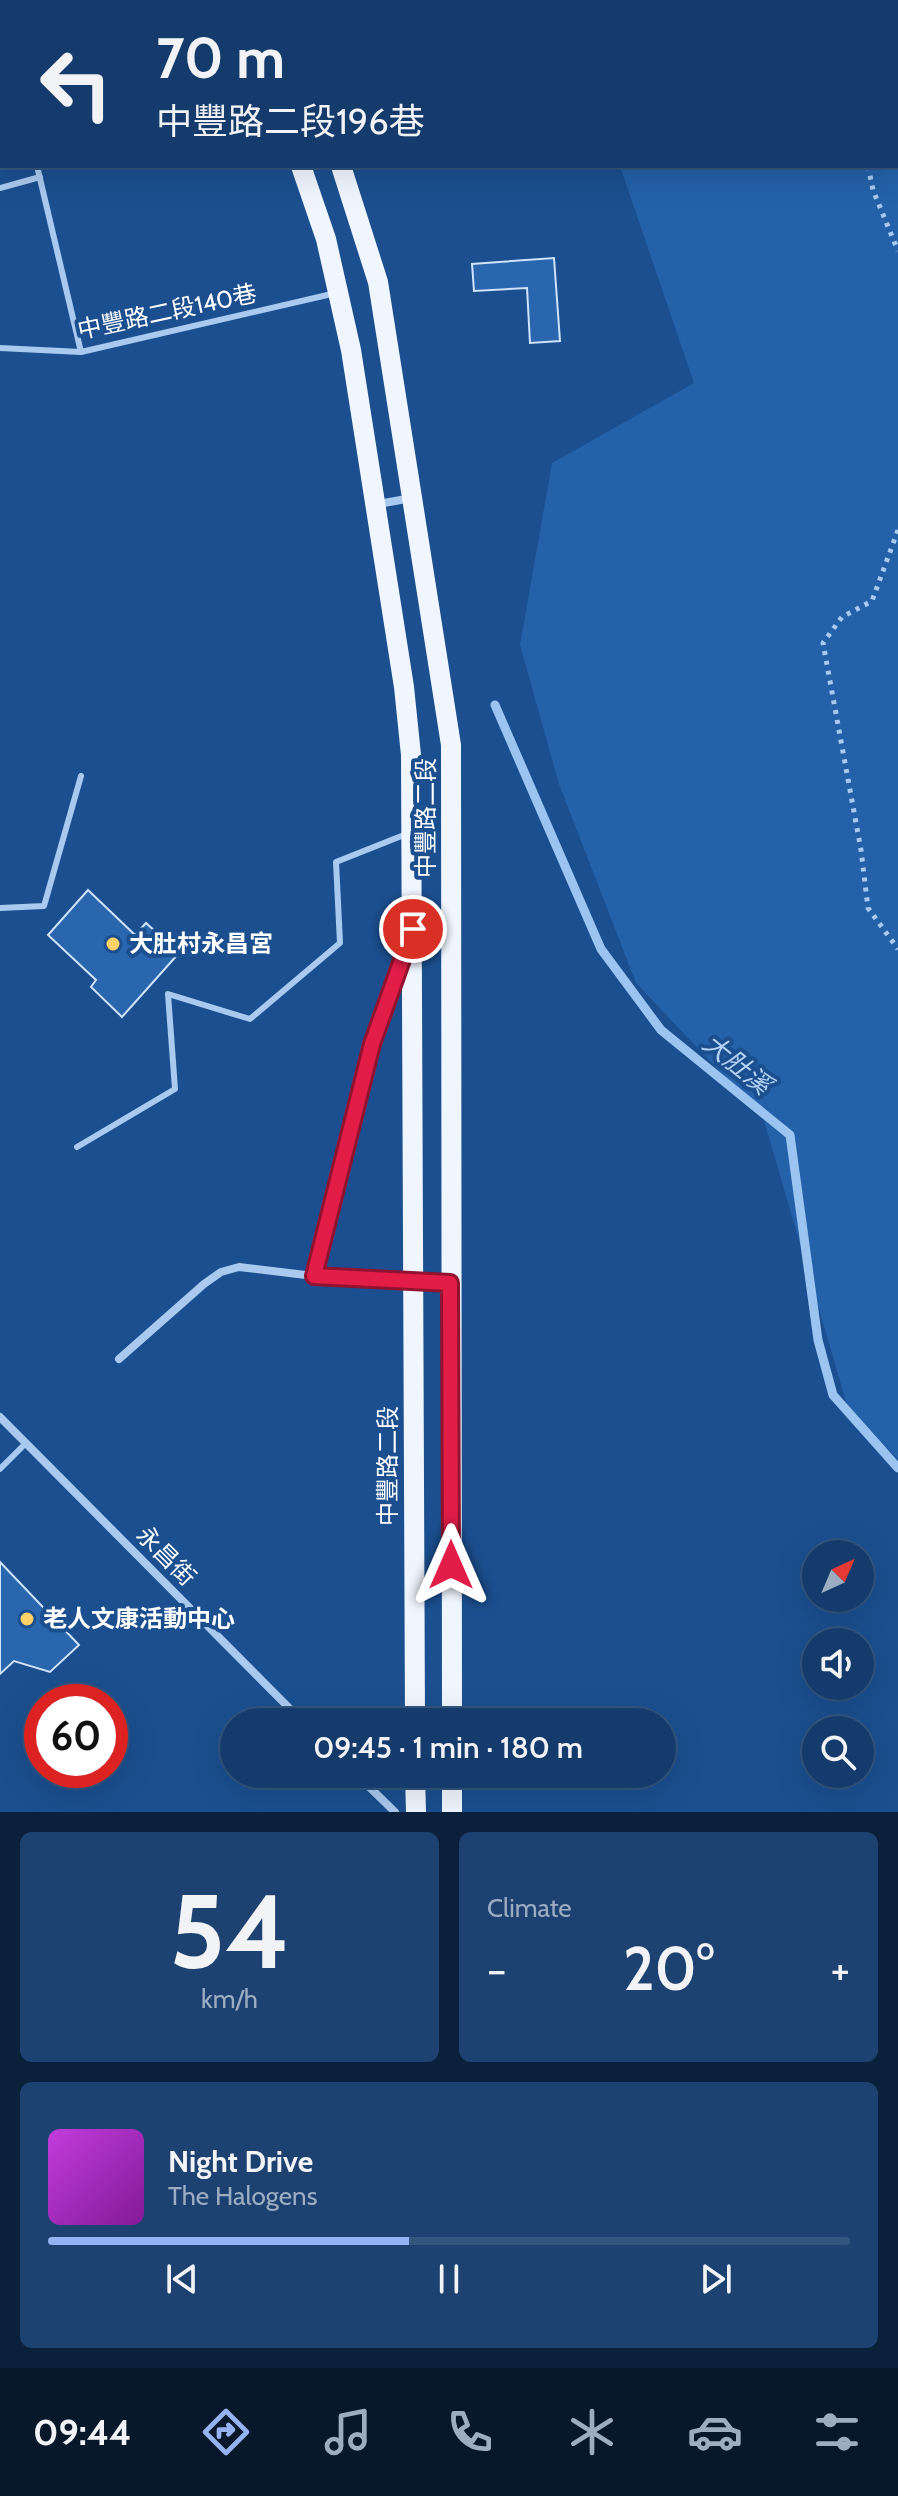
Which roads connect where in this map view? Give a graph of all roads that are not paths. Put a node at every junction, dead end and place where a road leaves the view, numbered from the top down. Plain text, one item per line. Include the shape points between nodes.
1 (38, 168) edge
2 (302, 168) edge
3 (342, 168) edge
4 (40, 177) junction
5 (0, 188) edge
6 (340, 292) junction
7 (0, 348) edge
8 (81, 352) junction
9 (413, 498) junction
10 (375, 505) junction
11 (81, 776) dead end
12 (412, 832) junction
13 (0, 908) edge
14 (413, 929) junction
15 (77, 1147) dead end
16 (314, 1276) junction
17 (413, 1282) junction
18 (450, 1283) junction
19 (119, 1359) dead end
20 (0, 1417) edge
21 (26, 1443) junction
22 (0, 1469) edge
23 (289, 1708) edge
24 (415, 1708) edge
25 (452, 1708) edge
26 (370, 1788) edge
27 (415, 1788) edge
28 (452, 1788) edge
29 (395, 1812) edge
30 (416, 1812) edge
31 (452, 1812) edge

1 - 4 lane
2 - 6 main road, 中豐路二段
3 - 9 main road, 中豐路二段 via 378,282
4 - 5 lane
4 - 8 lane
6 - 8 lane, 中豐路二段140巷
6 - 10 main road, 中豐路二段
7 - 8 lane, 中豐路二段140巷
9 - 10 street
9 - 18 main road, 中豐路二段 via 451,745
10 - 12 main road, 中豐路二段 via 405,700
11 - 13 lane via 44,906
12 - 14 main road, 中豐路二段
12 - 15 lane via 336,862 340,943 250,1019 168,994 175,1089
14 - 16 lane via 372,1044
14 - 17 main road, 中豐路二段
16 - 17 street
16 - 19 street via 239,1267 221,1272
17 - 18 street
17 - 24 main road, 中豐路二段
18 - 25 main road, 中豐路二段
20 - 21 street, 永昌街
21 - 22 lane
21 - 23 street, 永昌街
26 - 29 street
27 - 30 main road
28 - 31 main road

